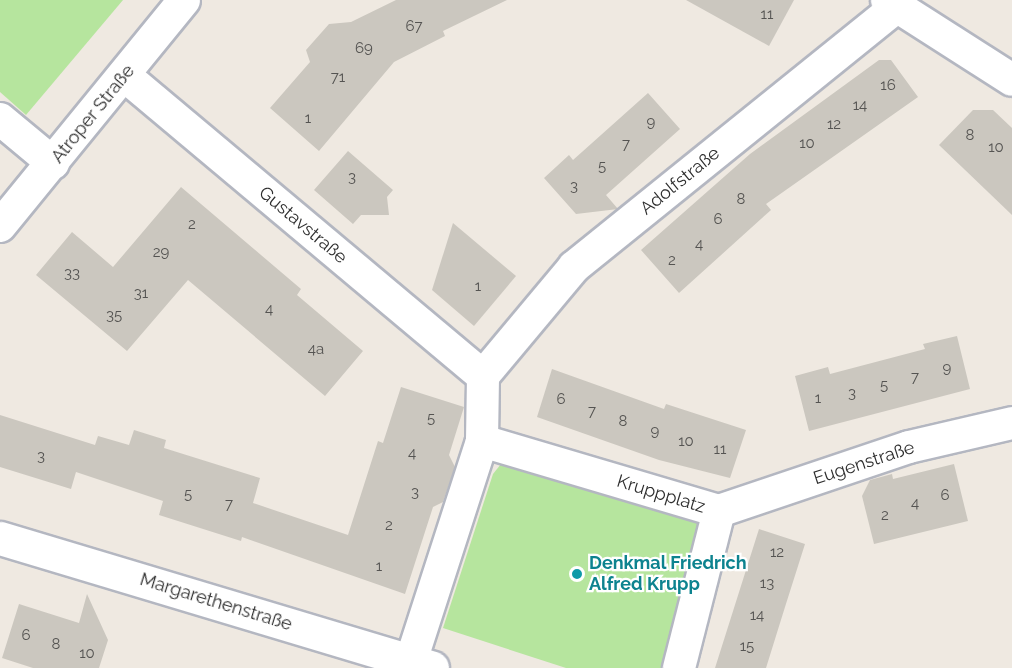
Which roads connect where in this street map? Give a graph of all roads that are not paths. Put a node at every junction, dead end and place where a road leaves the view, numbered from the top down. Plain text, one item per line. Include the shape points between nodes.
1 (184, 0) edge
2 (892, 3) edge
3 (124, 75) junction
4 (1012, 80) edge
5 (0, 119) edge
6 (53, 163) junction
7 (0, 226) edge
8 (483, 376) junction
9 (1012, 423) edge
10 (482, 441) junction
11 (719, 511) junction
12 (0, 538) edge
13 (422, 664) edge
14 (679, 668) edge

1 - 3 street, Atroper Straße
2 - 4 street
2 - 8 street, Adolfstraße via 574,267
3 - 6 street, Atroper Straße
3 - 8 street, Gustavstraße
5 - 6 street
6 - 7 street, Atroper Straße
8 - 10 street
9 - 11 street, Eugenstraße via 909,447
10 - 11 street, Kruppplatz
10 - 13 street
11 - 14 street, Kruppplatz
12 - 13 main road, Margarethenstraße

